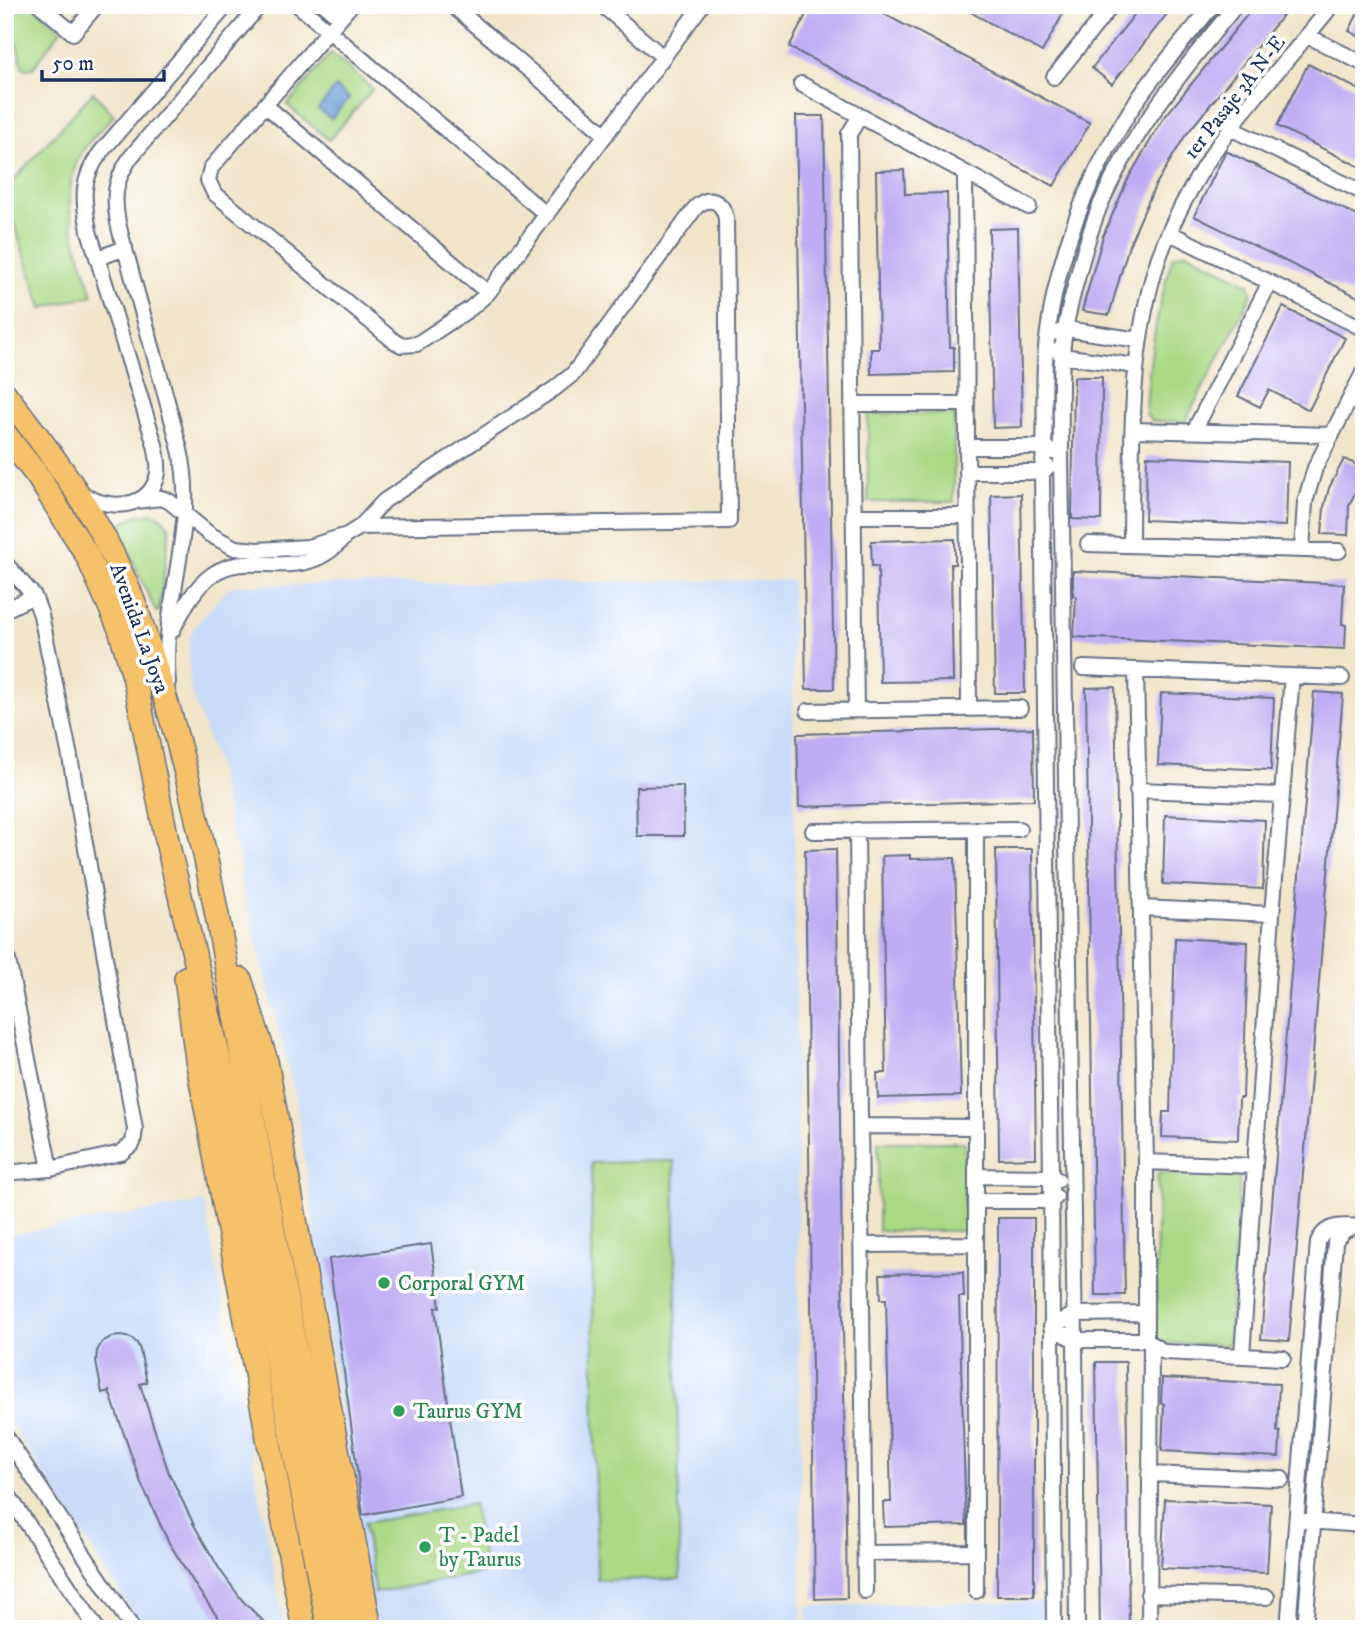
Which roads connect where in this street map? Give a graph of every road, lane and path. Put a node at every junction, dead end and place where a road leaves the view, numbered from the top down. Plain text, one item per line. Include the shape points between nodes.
1 (40, 5) edge
2 (97, 5) edge
3 (227, 5) edge
4 (260, 5) edge
5 (298, 5) edge
6 (325, 5) edge
7 (351, 5) edge
8 (452, 5) edge
9 (602, 5) edge
10 (702, 5) edge
11 (1112, 5) edge
12 (1213, 5) edge
13 (1236, 5) edge
14 (1332, 5) edge
15 (340, 18) junction
16 (329, 30) junction
17 (1308, 36) junction
18 (663, 57) junction
19 (1364, 64) edge
20 (1054, 77) dead end
21 (801, 84) dead end
22 (265, 105) junction
23 (860, 116) junction
24 (1232, 129) junction
25 (606, 135) junction
26 (965, 174) junction
27 (1364, 194) edge
28 (1029, 207) dead end
29 (547, 215) junction
30 (1170, 233) junction
31 (125, 248) junction
32 (98, 258) junction
33 (1269, 284) junction
34 (488, 293) junction
35 (1066, 329) junction
36 (1364, 329) edge
37 (1047, 338) junction
38 (1139, 340) junction
39 (1062, 356) junction
40 (1136, 366) junction
41 (1364, 371) edge
42 (5, 394) edge
43 (852, 404) junction
44 (967, 404) junction
45 (1133, 430) junction
46 (1194, 430) junction
47 (5, 434) edge
48 (1332, 435) junction
49 (967, 447) junction
50 (1045, 447) junction
51 (1061, 459) junction
52 (967, 472) junction
53 (1042, 472) junction
54 (77, 490) junction
55 (136, 501) junction
56 (184, 514) junction
57 (853, 516) junction
58 (968, 516) junction
59 (360, 527) junction
60 (347, 536) junction
61 (1088, 544) dead end
62 (1131, 545) junction
63 (1302, 550) junction
64 (1339, 551) dead end
65 (5, 563) edge
66 (34, 596) junction
67 (5, 610) edge
68 (168, 639) junction
69 (1083, 668) dead end
70 (1136, 670) junction
71 (1292, 676) junction
72 (1342, 678) dead end
73 (970, 708) junction
74 (1020, 708) dead end
75 (856, 710) junction
76 (808, 711) dead end
77 (177, 732) junction
78 (1137, 790) junction
79 (1282, 795) junction
80 (1019, 829) dead end
81 (857, 830) junction
82 (976, 830) junction
83 (813, 831) dead end
84 (169, 850) junction
85 (212, 889) junction
86 (1140, 908) junction
87 (1272, 914) junction
88 (5, 945) edge
89 (860, 1126) junction
90 (976, 1127) junction
91 (1146, 1162) junction
92 (1254, 1166) junction
93 (50, 1169) junction
94 (5, 1173) edge
95 (976, 1176) junction
96 (1051, 1177) junction
97 (1072, 1187) junction
98 (976, 1201) junction
99 (1051, 1201) junction
100 (1359, 1227) edge
101 (976, 1244) junction
102 (861, 1245) junction
103 (266, 1249) junction
104 (1146, 1313) junction
105 (1075, 1314) junction
106 (1051, 1327) junction
107 (1075, 1340) junction
108 (1148, 1342) junction
109 (1242, 1356) junction
110 (1283, 1358) dead end
111 (5, 1435) edge
112 (1149, 1474) junction
113 (1282, 1479) dead end
114 (5, 1490) edge
115 (1297, 1520) junction
116 (1314, 1522) junction
117 (1364, 1525) edge
118 (976, 1552) junction
119 (865, 1553) junction
120 (865, 1591) dead end
121 (976, 1591) dead end
122 (1148, 1594) junction
123 (1267, 1597) dead end
124 (97, 1629) edge
125 (133, 1629) edge
126 (304, 1629) edge
127 (329, 1629) edge
128 (349, 1629) edge
129 (370, 1629) edge
130 (1054, 1629) edge
131 (1077, 1629) edge
132 (1149, 1629) edge
133 (1288, 1629) edge
134 (1305, 1629) edge

1 - 2 street via 73,33
3 - 32 street via 93,163 84,200
4 - 31 street via 124,167 116,209
5 - 16 street
6 - 15 street
7 - 15 street
8 - 25 street
9 - 18 street
10 - 18 street
11 - 20 street
12 - 37 street via 1123,122 1099,164 1080,204
13 - 35 street via 1180,73 1121,163 1084,253
14 - 17 street, 1er Pasaje 3A N-E
15 - 16 street
16 - 22 street
16 - 29 street
17 - 19 street
17 - 24 street, 1er Pasaje 3A N-E
18 - 25 street
21 - 23 street
22 - 34 street
22 - 34 street via 211,168 208,180 214,193 401,345 417,344
23 - 26 street
23 - 43 street via 849,134
24 - 27 street
24 - 30 street, 1er Pasaje 3A N-E via 1196,181
25 - 29 street
26 - 28 street
26 - 44 street
29 - 34 street
30 - 33 street
30 - 38 street, 1er Pasaje 3A N-E via 1159,257
31 - 32 street
31 - 56 street via 184,468
32 - 55 street via 158,462 150,491
33 - 36 street
33 - 46 street
35 - 37 street
35 - 38 street
35 - 39 street
37 - 39 street
37 - 50 street
38 - 40 street, 1er Pasaje 3A N-E
39 - 40 street
39 - 51 street
40 - 45 street, 1er Pasaje 3A N-E
41 - 48 street
42 - 54 main road, Avenida La Joya
43 - 44 street
43 - 57 street
44 - 49 street
45 - 46 street
45 - 62 street, 1er Pasaje 3A N-E
46 - 48 street
47 - 84 main road, Avenida La Joya via 87,555 120,629
48 - 63 street via 1305,502
49 - 50 street
49 - 52 street
50 - 51 street
50 - 53 street
51 - 53 street
51 - 97 street
52 - 53 street
52 - 58 street
53 - 96 street
54 - 55 street via 102,504
54 - 77 main road, Avenida La Joya via 119,566
55 - 56 street via 161,498
56 - 60 street via 234,548 296,550
56 - 68 street
57 - 58 street
57 - 75 street
58 - 73 street
59 - 59 street via 729,521 726,218 719,203 703,201 696,207 573,374 384,501
59 - 60 street
60 - 68 street via 312,562 227,567 213,574 187,602
61 - 62 street
62 - 63 street
63 - 64 street
65 - 66 street
66 - 67 street
66 - 93 street via 70,757 135,1129 133,1143 121,1153
68 - 77 street via 166,662
69 - 70 street
70 - 71 street
70 - 78 street
71 - 72 street
71 - 79 street
73 - 74 street
73 - 75 street
75 - 76 street
77 - 85 main road, Avenida La Joya
78 - 79 street
78 - 86 street
79 - 87 street
80 - 82 street
81 - 82 street
81 - 83 street
81 - 89 street
82 - 90 street
84 - 103 main road
84 - 126 main road via 197,1059
85 - 103 main road
85 - 129 main road via 266,1061
86 - 87 street
86 - 91 street
87 - 92 street
88 - 93 street
89 - 90 street
89 - 102 street
90 - 95 street
91 - 92 street
91 - 104 street
92 - 109 street
93 - 94 street
95 - 96 street
95 - 98 street
96 - 97 street
96 - 99 street
97 - 99 street
97 - 105 street
98 - 99 street
98 - 101 street
99 - 106 street
100 - 115 street via 1333,1227 1318,1242
100 - 116 street via 1345,1230 1335,1242
101 - 102 street
101 - 118 street
102 - 119 street
103 - 127 main road
103 - 128 main road
104 - 105 street
104 - 108 street
105 - 106 street
105 - 107 street
106 - 107 street
106 - 130 street
107 - 108 street
107 - 131 street
108 - 109 street via 1164,1352
108 - 112 street
109 - 110 street
111 - 125 street
112 - 113 street
112 - 122 street
114 - 124 street
115 - 116 street
115 - 133 street
116 - 117 street
116 - 134 street
118 - 119 street
118 - 121 street
119 - 120 street
122 - 123 street
122 - 132 street

